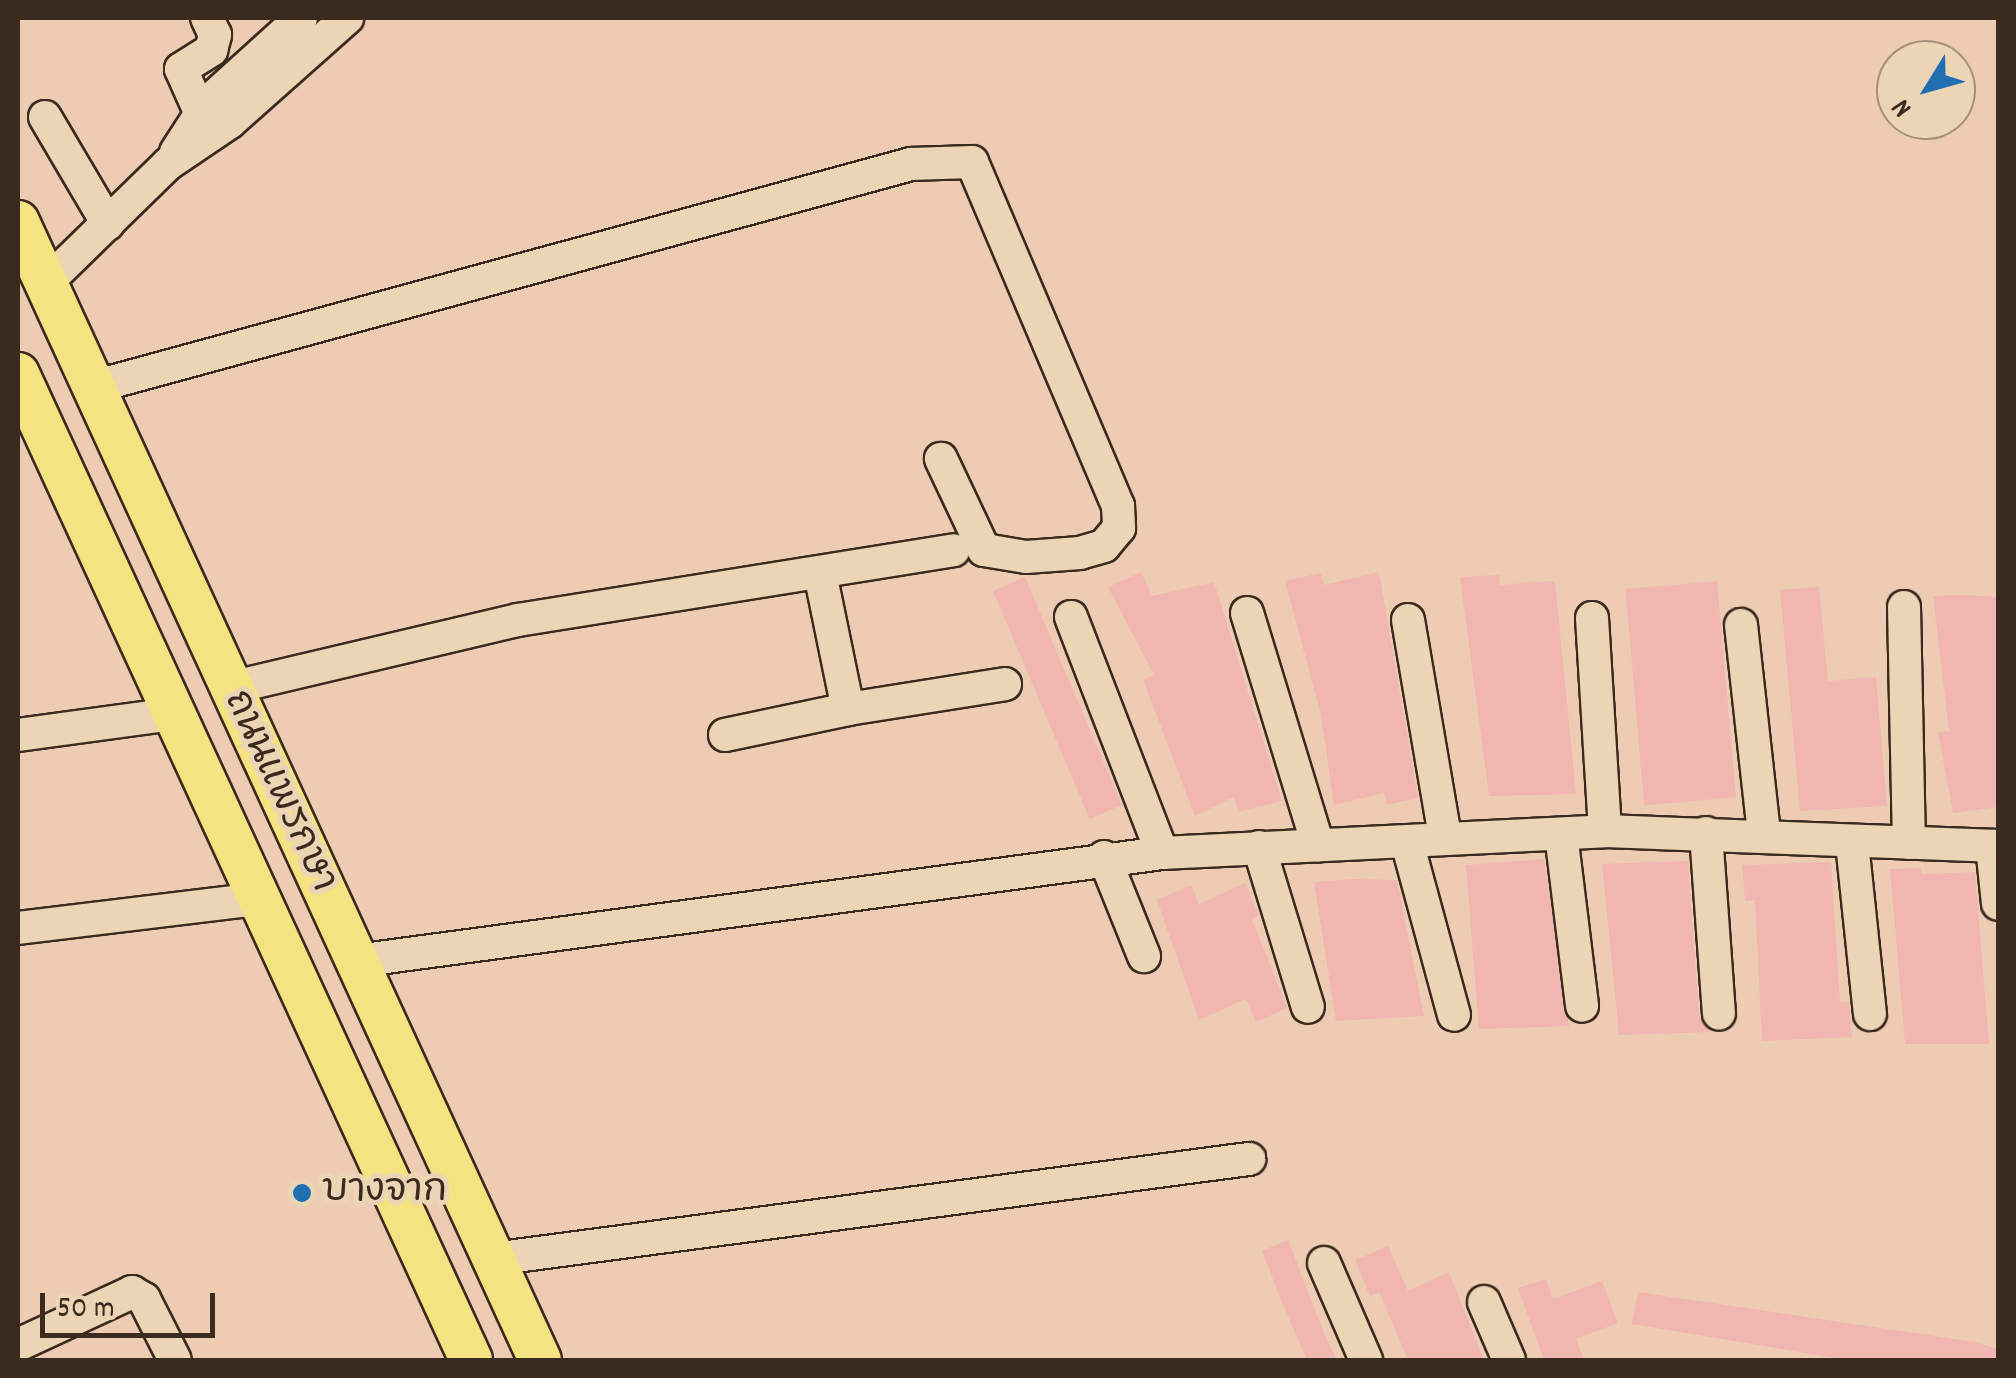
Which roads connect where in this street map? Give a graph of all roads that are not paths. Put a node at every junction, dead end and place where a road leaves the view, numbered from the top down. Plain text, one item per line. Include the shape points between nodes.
1 (207, 18) edge
2 (301, 18) edge
3 (346, 18) edge
4 (201, 114) junction
5 (45, 117) dead end
6 (168, 164) junction
7 (18, 222) edge
8 (108, 224) junction
9 (46, 284) junction
10 (18, 374) edge
11 (93, 388) junction
12 (940, 459) dead end
13 (953, 550) dead end
14 (820, 573) junction
15 (1904, 607) dead end
16 (1247, 612) dead end
17 (1071, 617) dead end
18 (1592, 618) dead end
19 (1408, 620) dead end
20 (1741, 625) dead end
21 (1005, 684) dead end
22 (230, 688) junction
23 (848, 710) junction
24 (173, 714) junction
25 (725, 734) dead end
26 (18, 736) edge
27 (1605, 831) junction
28 (1706, 833) junction
29 (1764, 833) junction
30 (1562, 834) junction
31 (1446, 836) junction
32 (1406, 842) junction
33 (1852, 842) junction
34 (1909, 843) junction
35 (1318, 845) junction
36 (1995, 846) edge
37 (1258, 848) junction
38 (1162, 852) junction
39 (1104, 857) junction
40 (259, 899) junction
41 (1998, 904) edge
42 (18, 928) edge
43 (1144, 956) dead end
44 (356, 961) junction
45 (1582, 1006) dead end
46 (1308, 1007) dead end
47 (1454, 1014) dead end
48 (1719, 1014) dead end
49 (1870, 1014) dead end
50 (1249, 1159) dead end
51 (493, 1259) junction
52 (1324, 1263) dead end
53 (1484, 1302) dead end
54 (18, 1345) edge
55 (175, 1360) edge
56 (471, 1360) edge
57 (540, 1360) edge
58 (1366, 1360) edge
59 (1510, 1360) edge

1 - 4 street via 215,35 211,50 181,69
2 - 4 street
3 - 6 street via 230,122
4 - 6 street
5 - 8 street
6 - 8 street
7 - 9 main road, ถนนแพรกษา
8 - 9 street
9 - 11 main road, ถนนแพรกษา
10 - 24 main road, ถนนแพรกษา
11 - 12 street via 374,305 912,164 972,162 1118,506 1119,528 1104,546 1080,553 1026,557 984,550
11 - 22 main road, ถนนแพรกษา
13 - 14 street
14 - 22 street via 518,620
14 - 23 street
15 - 34 street
16 - 35 street
17 - 38 street
18 - 27 street
19 - 31 street
20 - 29 street
21 - 23 street
22 - 44 main road, ถนนแพรกษา
23 - 25 street
24 - 26 street
24 - 40 main road, ถนนแพรกษา
27 - 28 street
27 - 30 street
28 - 29 street
28 - 48 street
29 - 33 street
30 - 31 street
30 - 45 street
31 - 32 street
32 - 35 street
32 - 47 street
33 - 34 street
33 - 49 street
34 - 36 street
35 - 37 street
36 - 41 street
37 - 38 street
37 - 46 street
38 - 39 street
39 - 43 street
39 - 44 street
40 - 42 street
40 - 56 main road, ถนนแพรกษา
44 - 51 main road, ถนนแพรกษา
50 - 51 street
51 - 57 main road, ถนนแพรกษา
52 - 58 street
53 - 59 street
54 - 55 street via 132,1292 144,1299

